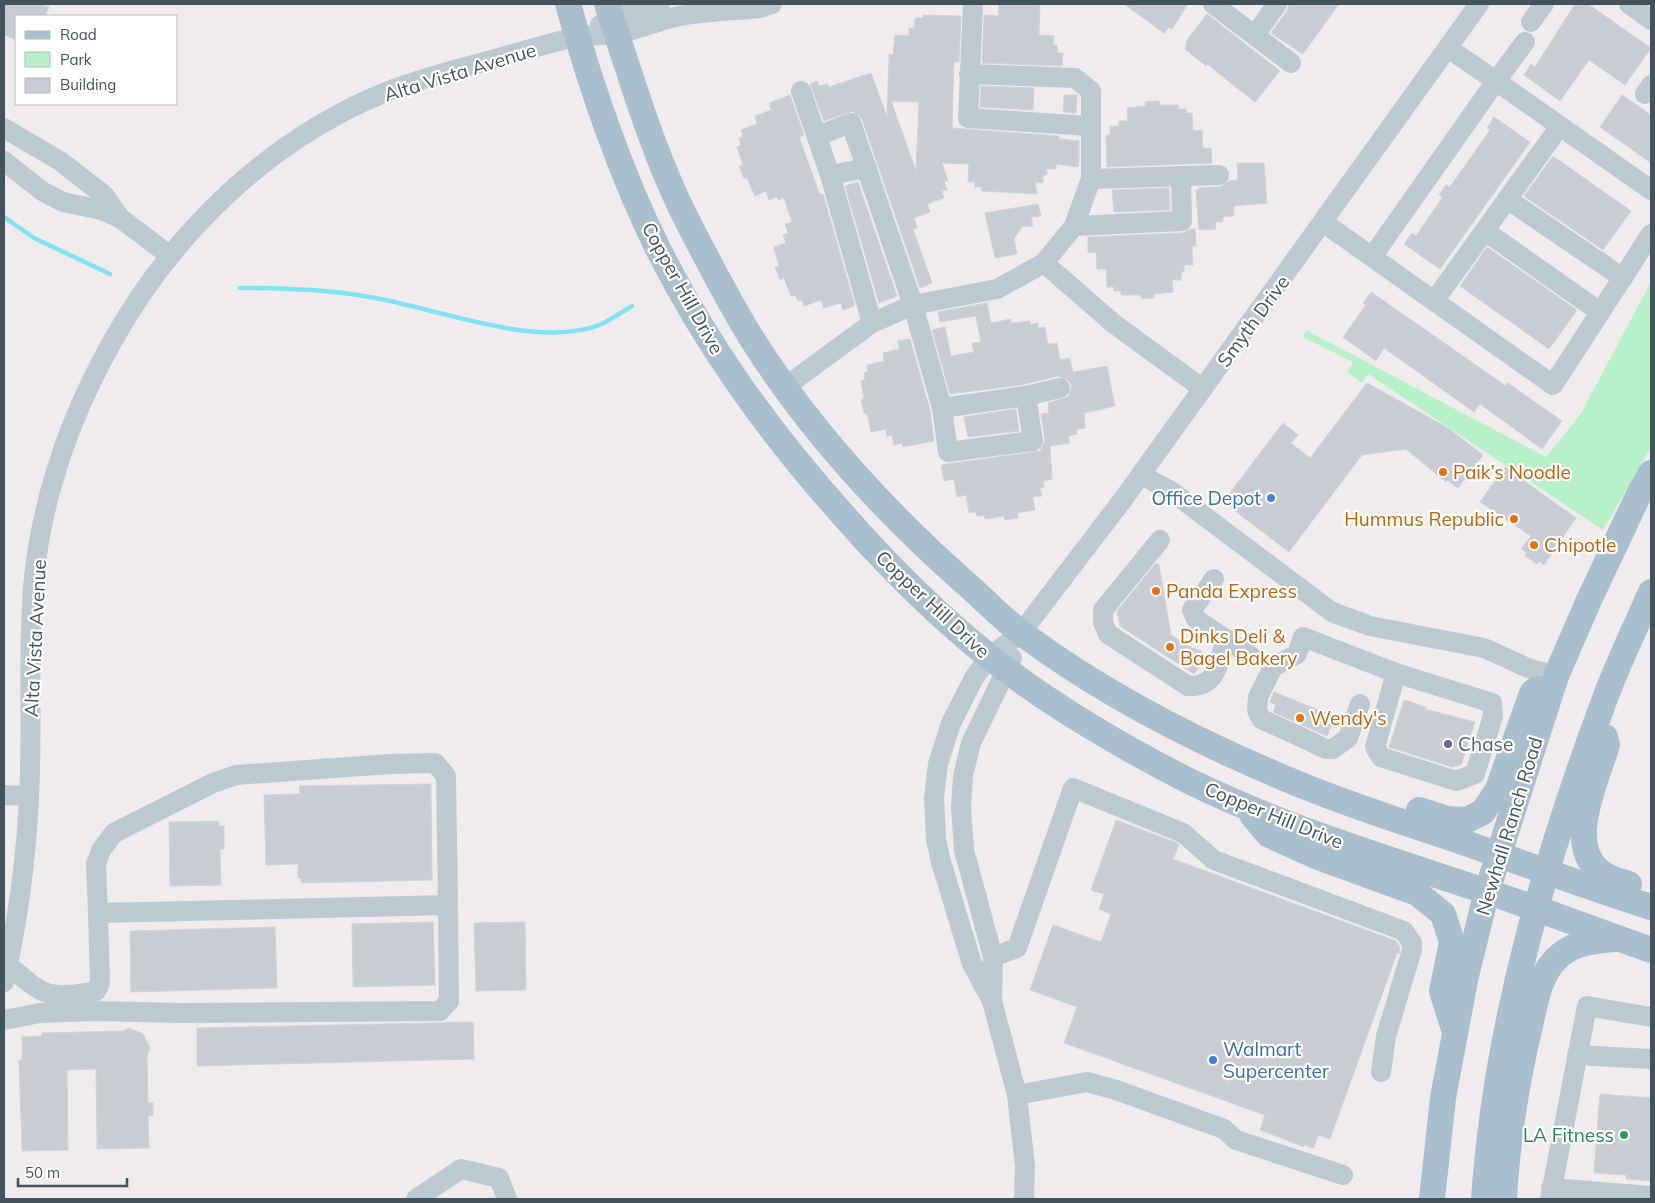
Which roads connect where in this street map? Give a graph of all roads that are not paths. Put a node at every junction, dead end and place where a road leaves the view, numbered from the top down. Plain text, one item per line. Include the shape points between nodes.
1 (568, 4) edge
2 (660, 4) edge
3 (772, 4) edge
4 (973, 4) edge
5 (1213, 4) edge
6 (1277, 4) edge
7 (1479, 4) edge
8 (1544, 4) edge
9 (1629, 4) edge
10 (612, 19) edge
11 (1651, 20) edge
12 (1531, 22) dead end
13 (1255, 35) junction
14 (576, 37) junction
15 (1525, 42) dead end
16 (1448, 48) junction
17 (1291, 63) dead end
18 (968, 74) junction
19 (1496, 81) junction
20 (801, 91) dead end
21 (1090, 126) junction
22 (1560, 126) junction
23 (4, 128) edge
24 (817, 136) junction
25 (44, 153) junction
26 (4, 161) edge
27 (867, 168) junction
28 (830, 175) junction
29 (1219, 175) dead end
30 (1181, 176) junction
31 (26, 177) junction
32 (1091, 179) junction
33 (1651, 190) edge
34 (1507, 200) junction
35 (120, 218) junction
36 (1324, 222) junction
37 (1074, 226) junction
38 (1485, 230) junction
39 (1651, 234) edge
40 (169, 255) junction
41 (1372, 257) junction
42 (1044, 263) junction
43 (1623, 278) junction
44 (1434, 301) junction
45 (913, 305) junction
46 (1600, 312) junction
47 (872, 323) junction
48 (785, 387) junction
49 (1060, 388) dead end
50 (1203, 390) junction
51 (1026, 396) junction
52 (942, 408) junction
53 (1651, 473) edge
54 (1141, 475) junction
55 (1160, 540) dead end
56 (1214, 579) dead end
57 (1651, 592) edge
58 (1021, 633) junction
59 (1226, 640) junction
60 (1252, 657) dead end
61 (998, 664) junction
62 (1396, 673) junction
63 (1556, 676) junction
64 (1360, 704) dead end
65 (1601, 709) junction
66 (1307, 788) junction
67 (4, 795) edge
68 (29, 796) junction
69 (1245, 807) junction
70 (1498, 855) junction
71 (1545, 873) junction
72 (1487, 891) junction
73 (1651, 892) edge
74 (448, 905) junction
75 (1651, 907) edge
76 (1534, 908) junction
77 (98, 913) junction
78 (1619, 938) junction
79 (1651, 950) edge
80 (993, 956) junction
81 (6, 973) edge
82 (992, 1001) junction
83 (1651, 1017) edge
84 (4, 1020) edge
85 (1455, 1032) junction
86 (1578, 1055) junction
87 (1651, 1059) edge
88 (1381, 1072) dead end
89 (1017, 1095) junction
90 (1343, 1175) dead end
91 (1551, 1194) edge
92 (1651, 1196) edge
93 (416, 1199) edge
94 (507, 1199) edge
95 (1024, 1199) edge
96 (1432, 1199) edge
97 (1484, 1199) edge
98 (1504, 1199) edge

1 - 14 main road, Copper Hill Drive
2 - 10 street, Alta Vista Avenue
3 - 10 street, Alta Vista Avenue via 678,16
4 - 18 street
5 - 13 street
6 - 13 street
7 - 16 street, Smyth Drive
8 - 12 street
9 - 11 street
10 - 14 street, Alta Vista Avenue
10 - 48 main road, Copper Hill Drive via 641,110 690,228 752,338
13 - 17 street
14 - 40 street, Alta Vista Avenue via 391,91 326,122 280,150 244,179
14 - 61 main road, Copper Hill Drive via 610,138 657,246 741,390 800,467 860,535 917,594
15 - 19 street
16 - 19 street
16 - 36 street, Smyth Drive
18 - 21 street via 1075,78 1091,92
18 - 21 street via 968,118
19 - 22 street
19 - 41 street
20 - 24 street
21 - 32 street
22 - 33 street
22 - 34 street
23 - 25 street
24 - 27 street via 851,123
24 - 28 street
25 - 31 street
25 - 35 street via 60,161 104,195
26 - 31 street
27 - 28 street
27 - 45 street
28 - 47 street
29 - 30 street
30 - 32 street
30 - 37 street via 1182,221
31 - 35 street via 42,191 63,202 101,210
32 - 37 street
34 - 38 street
34 - 43 street
35 - 40 street
36 - 41 street
36 - 50 street, Smyth Drive
37 - 42 street
38 - 44 street
38 - 46 street
39 - 43 street
40 - 68 street, Alta Vista Avenue via 136,302 96,371 55,472 34,576
41 - 44 street
42 - 45 street via 996,290
42 - 50 street via 1113,323
43 - 46 street
44 - 46 street via 1553,385
45 - 47 street
45 - 52 street
47 - 48 street
48 - 58 main road, Copper Hill Drive via 828,443 872,492 931,553
49 - 51 street
50 - 54 street, Smyth Drive
51 - 52 street
51 - 52 street via 1033,441 948,452
53 - 63 main road, Newhall Ranch Road via 1593,591
54 - 58 street, Smyth Drive
54 - 63 street via 1171,491 1332,612 1370,626 1484,648 1528,668
55 - 59 street via 1103,610 1108,634 1188,686 1200,687 1211,680
56 - 59 street via 1192,610 1196,619
57 - 65 main road
58 - 61 street, Smyth Drive
58 - 66 main road, Copper Hill Drive via 1161,720
59 - 60 street
61 - 69 main road, Copper Hill Drive via 1131,750
61 - 80 street via 991,698 970,743 961,808 964,850
61 - 82 street via 974,678 950,723 938,764 934,798 941,862 972,964
62 - 62 street via 1492,703 1493,716 1475,774 1456,781 1381,757 1375,747
62 - 64 street via 1303,637 1297,654 1273,667 1258,697 1257,710 1261,719 1333,749 1348,738
63 - 66 main road via 1532,693 1498,789 1483,812 1467,820 1447,819 1348,788
63 - 70 main road, Newhall Ranch Road
65 - 71 main road
65 - 73 main road via 1607,745 1582,827 1583,842 1588,858 1598,871
66 - 70 main road, Copper Hill Drive
67 - 68 street
68 - 81 street, Alta Vista Avenue via 25,871
69 - 72 main road, Copper Hill Drive via 1354,848
69 - 85 main road via 1268,835 1417,893 1443,914 1452,942 1442,991
70 - 71 main road, Copper Hill Drive
70 - 72 main road, Newhall Ranch Road
71 - 75 main road, Copper Hill Drive
71 - 76 main road
72 - 76 main road, Copper Hill Drive
72 - 85 main road, Newhall Ranch Road
74 - 77 street
74 - 77 street via 446,776 436,764 390,764 236,775 142,818 114,833 101,850 96,864
74 - 84 street via 449,1000 440,1010 95,1011 40,1013
76 - 78 main road, Copper Hill Drive
76 - 97 main road via 1506,1031
77 - 81 street via 100,982 96,991 47,995
78 - 79 main road, Copper Hill Drive
78 - 98 main road via 1574,946 1555,960 1543,976 1513,1109
80 - 82 street
80 - 88 street via 1016,948 1073,788 1183,833 1214,860 1404,931 1412,943 1412,950 1386,1036
82 - 89 street
83 - 86 street via 1587,1006
85 - 96 main road, Newhall Ranch Road via 1443,1098
86 - 87 street
86 - 91 street
89 - 90 street via 1087,1082 1224,1129 1236,1140
89 - 95 street via 1025,1166
91 - 92 street
93 - 94 street via 460,1169 499,1178

